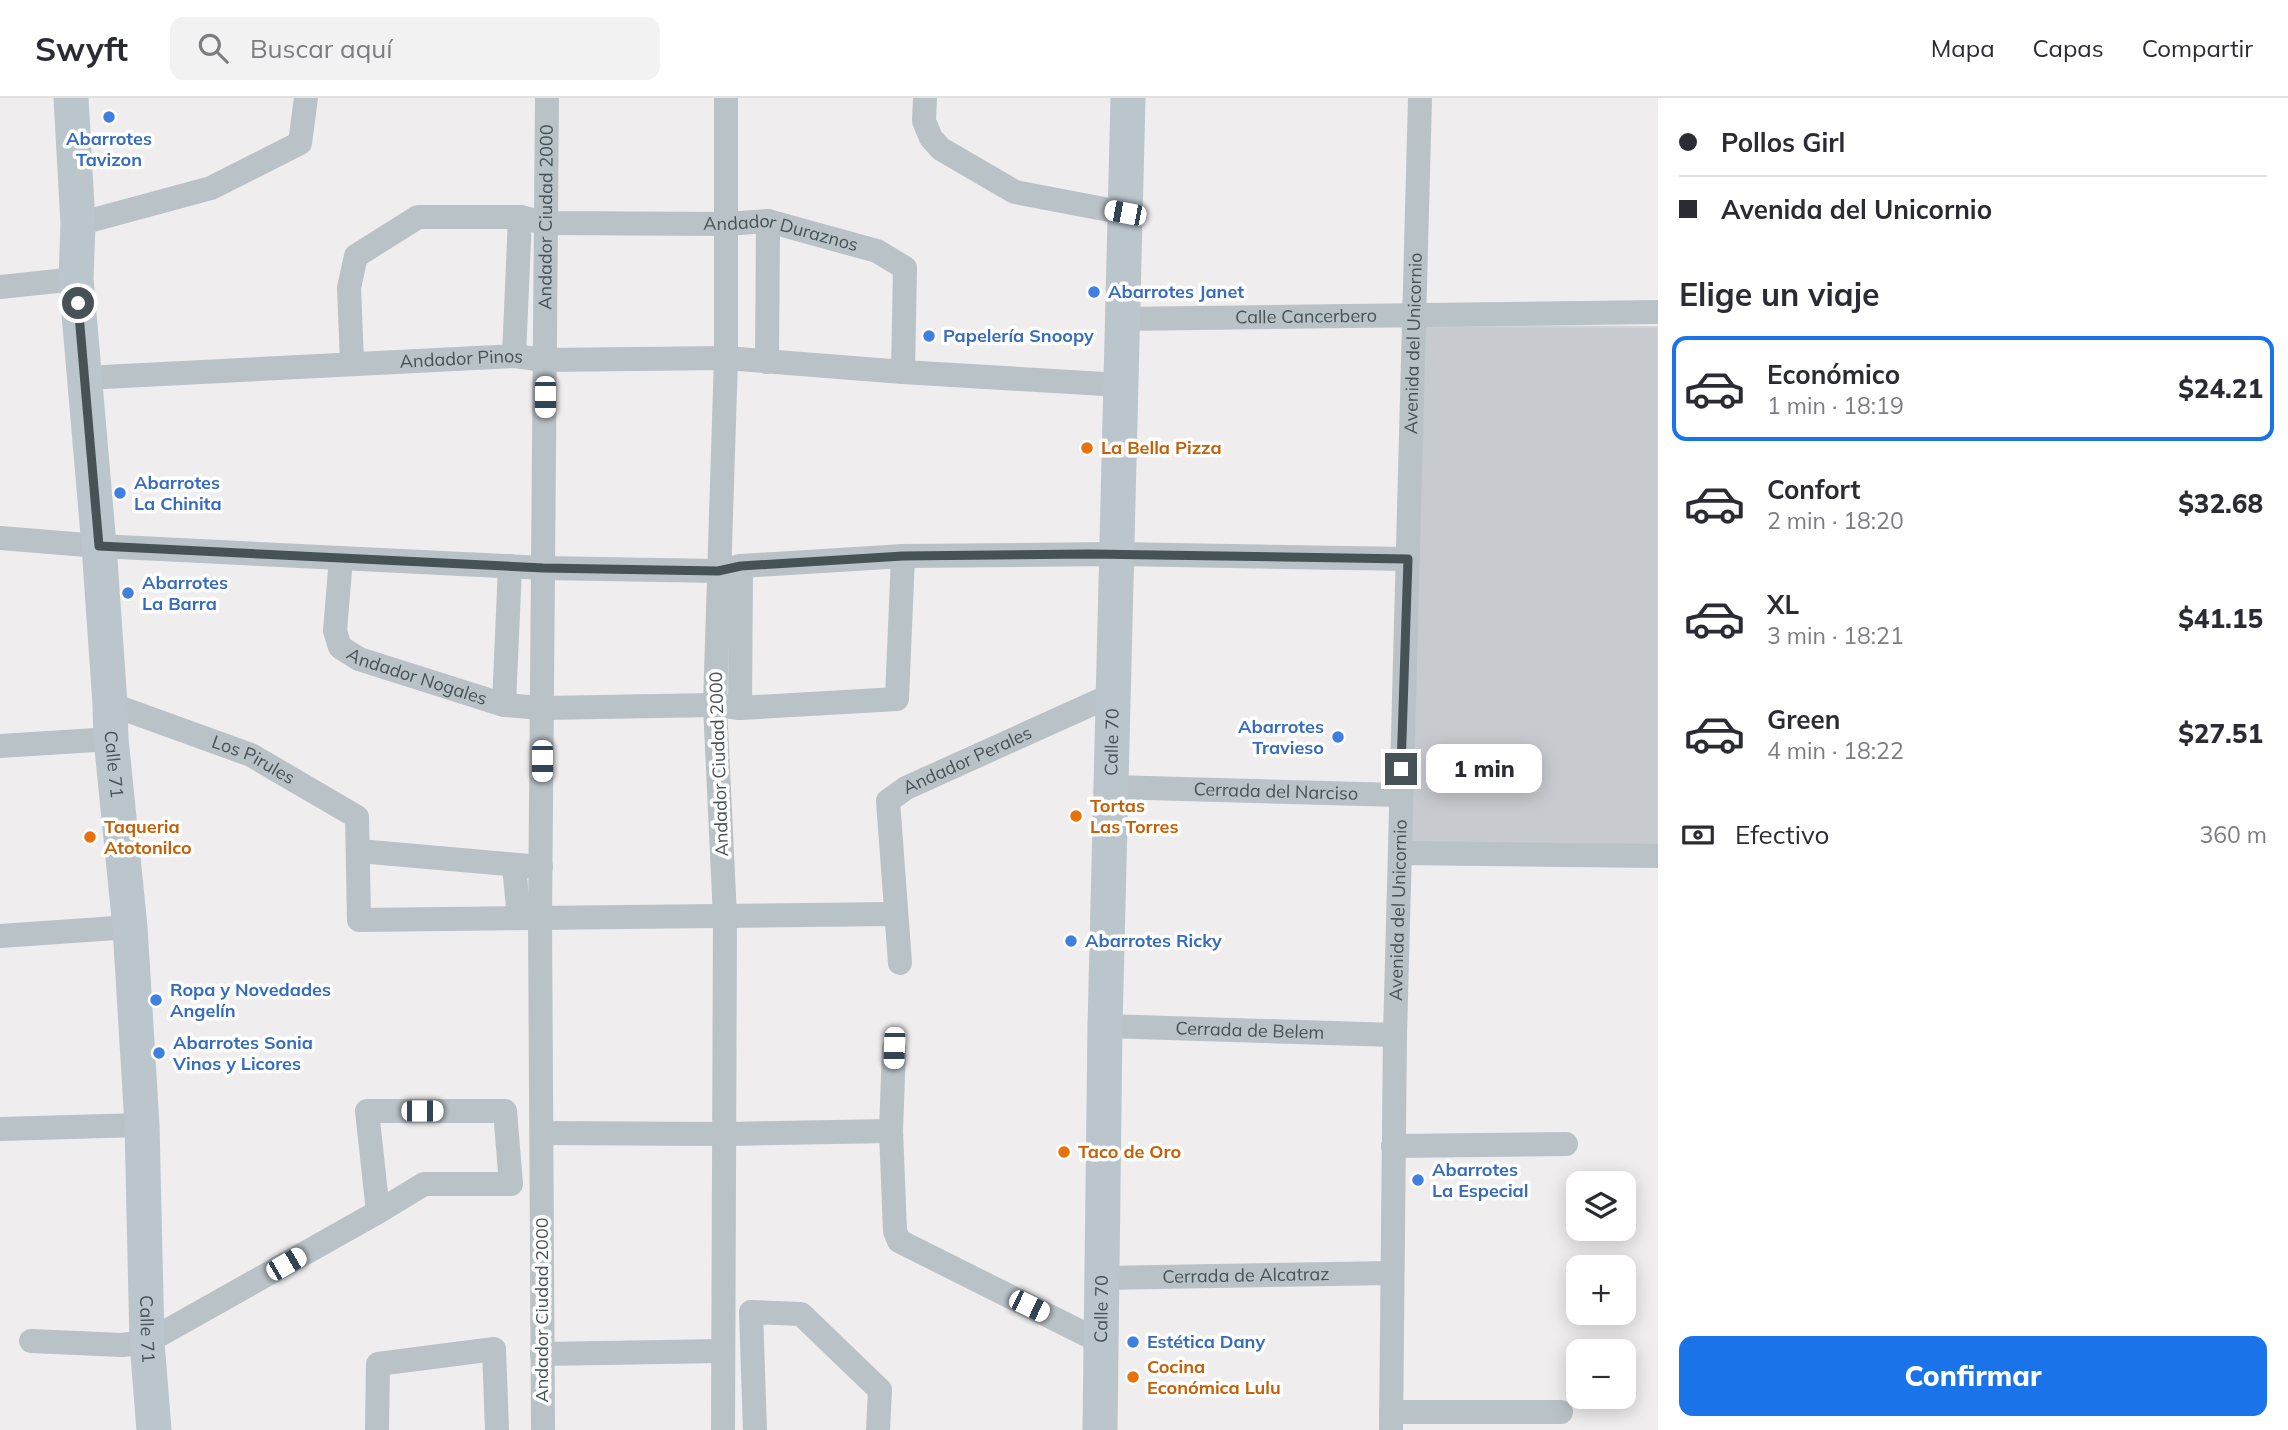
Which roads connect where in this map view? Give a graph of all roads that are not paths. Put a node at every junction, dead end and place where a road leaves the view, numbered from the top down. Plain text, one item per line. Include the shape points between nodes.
1 (71, 98) edge
2 (306, 98) edge
3 (548, 98) edge
4 (726, 98) edge
5 (925, 98) edge
6 (1128, 98) edge
7 (1420, 98) edge
8 (1125, 213) junction
9 (520, 217) junction
10 (768, 221) junction
11 (545, 223) junction
12 (78, 224) junction
13 (726, 224) junction
14 (76, 279) junction
15 (0, 287) edge
16 (1658, 312) edge
17 (1413, 313) junction
18 (1122, 318) junction
19 (514, 356) junction
20 (726, 358) junction
21 (545, 360) junction
22 (767, 362) junction
23 (352, 363) junction
24 (903, 372) junction
25 (84, 378) junction
26 (1121, 385) junction
27 (0, 538) edge
28 (99, 546) junction
29 (1117, 554) junction
30 (903, 556) junction
31 (341, 558) junction
32 (1408, 559) junction
33 (510, 566) junction
34 (543, 568) junction
35 (729, 568) junction
36 (1114, 694) junction
37 (110, 704) junction
38 (504, 705) junction
39 (727, 707) junction
40 (542, 708) junction
41 (111, 739) junction
42 (0, 746) edge
43 (1112, 787) junction
44 (1400, 795) junction
45 (359, 851) junction
46 (1399, 853) junction
47 (1658, 856) edge
48 (514, 866) junction
49 (541, 867) junction
50 (896, 914) junction
51 (725, 917) junction
52 (529, 919) junction
53 (130, 927) junction
54 (0, 936) edge
55 (900, 963) dead end
56 (1105, 1026) junction
57 (1395, 1035) junction
58 (894, 1048) dead end
59 (142, 1125) junction
60 (0, 1129) edge
61 (891, 1131) junction
62 (542, 1133) junction
63 (724, 1134) junction
64 (1566, 1144) dead end
65 (1393, 1146) junction
66 (378, 1212) junction
67 (1391, 1273) junction
68 (1101, 1278) junction
69 (32, 1341) dead end
70 (147, 1342) junction
71 (1101, 1342) junction
72 (723, 1351) junction
73 (542, 1354) junction
74 (1561, 1412) dead end
75 (1391, 1421) edge
76 (154, 1430) edge
77 (377, 1430) edge
78 (497, 1430) edge
79 (543, 1430) edge
80 (723, 1430) edge
81 (755, 1430) edge
82 (878, 1430) edge
83 (1100, 1430) edge

1 - 12 street, Calle 71
2 - 12 street via 300,144 211,188
3 - 11 street, Andador Ciudad 2000
4 - 13 street
5 - 8 street via 925,121 941,149 1015,192
6 - 8 street, Calle 70
7 - 17 street, Avenida del Unicornio
8 - 18 street, Calle 70
9 - 11 street
9 - 19 street, Andador Pinos
9 - 23 street via 418,217 356,256 349,288
10 - 13 street, Andador Duraznos
10 - 22 street
10 - 24 street, Andador Duraznos via 877,251 905,268
11 - 13 street, Andador Duraznos
11 - 21 street, Andador Ciudad 2000
12 - 14 street, Calle 71
13 - 20 street
14 - 15 street
14 - 25 street, Calle 71
16 - 17 street, Calle Cancerbero
17 - 18 street, Calle Cancerbero
17 - 32 street, Avenida del Unicornio
18 - 26 street, Calle 70
19 - 21 street
19 - 23 street, Andador Pinos
20 - 21 street
20 - 22 street
20 - 35 street
21 - 34 street, Andador Ciudad 2000
22 - 24 street
23 - 25 street, Andador Pinos
24 - 26 street
25 - 28 street, Calle 71
26 - 29 street, Calle 70
27 - 28 street
28 - 31 street
28 - 37 street, Calle 71
29 - 30 street
29 - 32 street
29 - 36 street, Calle 70
30 - 35 street
30 - 39 street, Andador Nogales via 897,699
31 - 33 street
31 - 38 street, Andador Nogales via 335,631 340,647 359,659
32 - 44 street, Avenida del Unicornio
33 - 34 street
33 - 38 street, Andador Nogales
34 - 35 street
34 - 40 street, Andador Ciudad 2000
35 - 39 street, Andador Ciudad 2000
36 - 43 street, Calle 70
36 - 50 street, Andador Perales via 906,788 888,801
37 - 41 street, Calle 71
37 - 45 street, Los Pirules via 251,755 357,817
38 - 40 street, Andador Nogales
39 - 40 street, Andador Nogales
39 - 51 street, Andador Ciudad 2000
40 - 49 street, Andador Ciudad 2000
41 - 42 street
41 - 53 street, Calle 71
43 - 44 street, Cerrada del Narciso
43 - 56 street, Calle 70
44 - 46 street, Avenida del Unicornio
45 - 48 street
45 - 52 street, Los Pirules via 359,920
46 - 47 street
46 - 57 street, Avenida del Unicornio
48 - 49 street
48 - 52 street
49 - 52 street, Andador Ciudad 2000
50 - 51 street
50 - 55 street, Andador Perales
51 - 52 street
51 - 63 street, Andador Ciudad 2000
52 - 62 street, Andador Ciudad 2000
53 - 54 street
53 - 59 street, Calle 71
56 - 57 street, Cerrada de Belem
56 - 68 street, Calle 70
57 - 65 street, Avenida del Unicornio
58 - 61 street
59 - 60 street
59 - 70 street, Calle 71
61 - 63 street
61 - 71 street via 899,1241
62 - 63 street
62 - 73 street, Andador Ciudad 2000
63 - 72 street, Andador Ciudad 2000
64 - 65 street
65 - 67 street, Avenida del Unicornio
66 - 66 street via 424,1184 511,1184 505,1111 367,1111
66 - 70 street
67 - 68 street, Cerrada de Alcatraz
67 - 75 street, Avenida del Unicornio
68 - 71 street, Calle 70
69 - 70 street
70 - 76 street, Calle 71
71 - 83 street, Calle 70
72 - 73 street
72 - 80 street, Andador Ciudad 2000
73 - 79 street, Andador Ciudad 2000
74 - 75 street
77 - 78 street via 378,1364 494,1349
81 - 82 street via 751,1312 801,1314 880,1390

